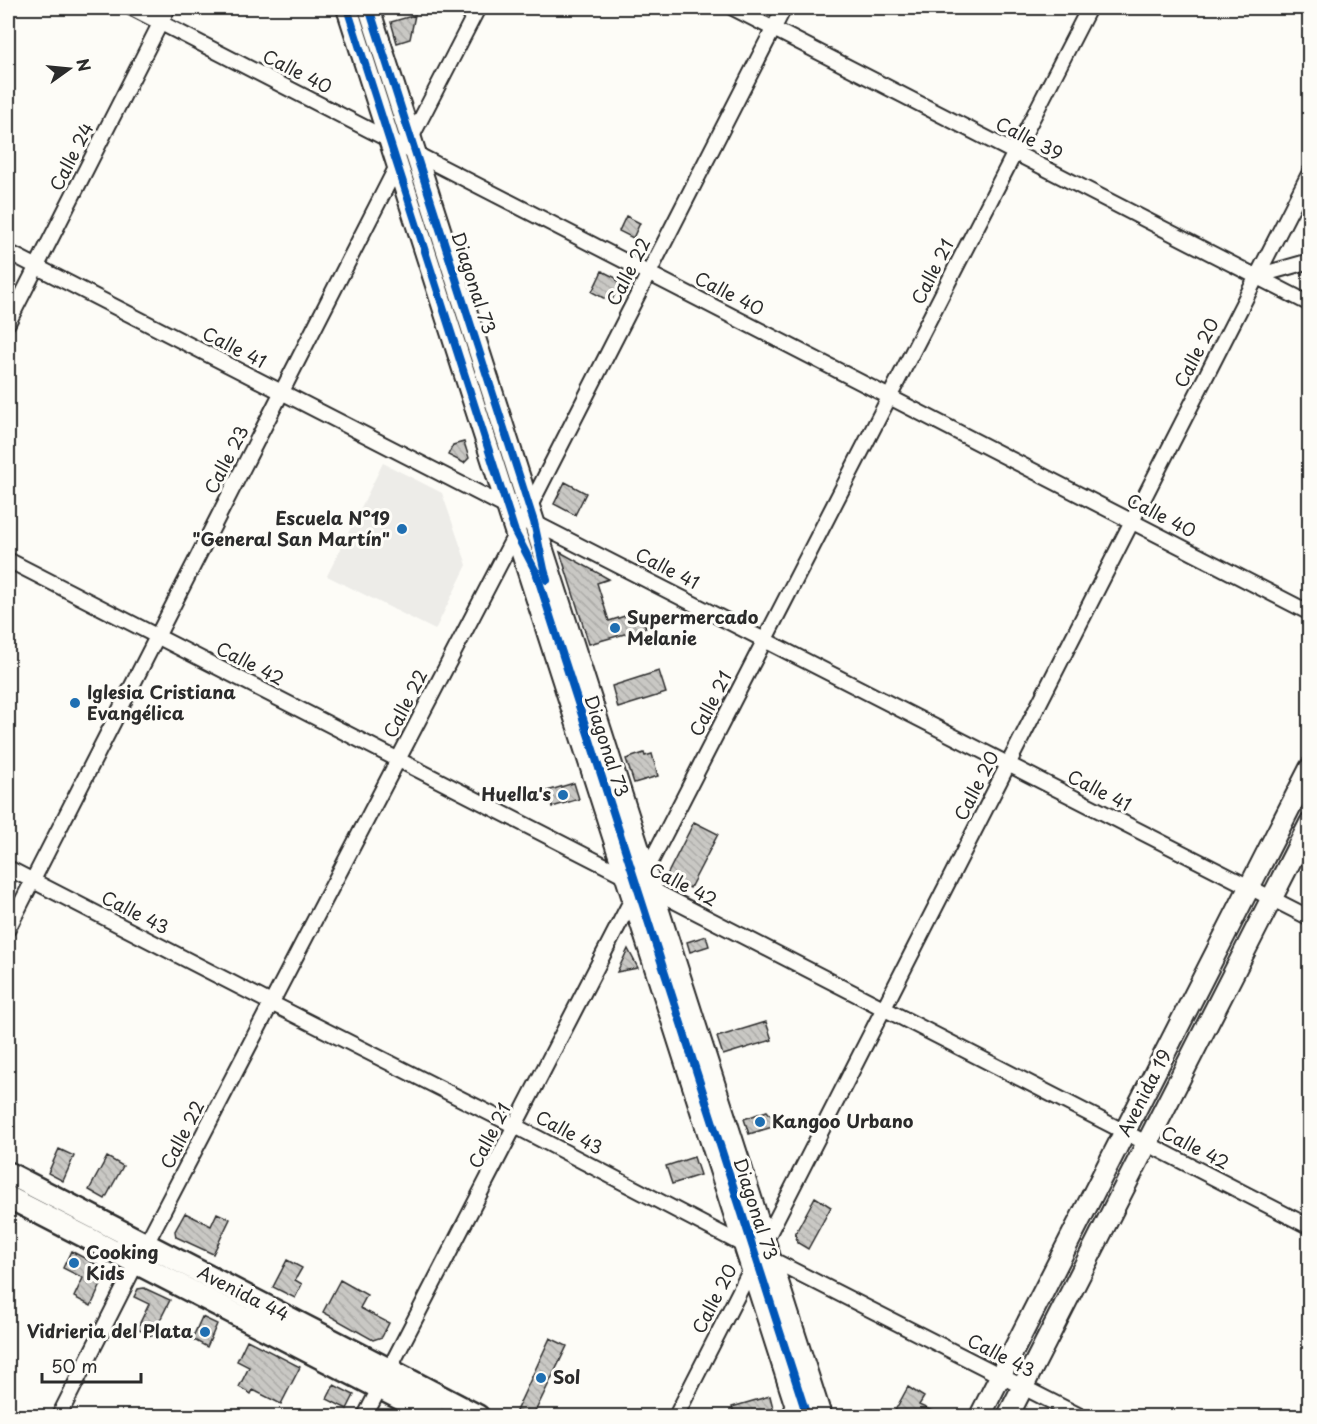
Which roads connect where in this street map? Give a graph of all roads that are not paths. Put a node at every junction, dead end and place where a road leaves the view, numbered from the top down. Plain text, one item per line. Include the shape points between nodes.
1 (132, 8) edge
2 (168, 8) edge
3 (347, 8) edge
4 (369, 8) edge
5 (478, 8) edge
6 (733, 8) edge
7 (784, 8) edge
8 (1089, 8) edge
9 (161, 22) junction
10 (774, 28) junction
11 (404, 149) junction
12 (1014, 152) junction
13 (1310, 172) edge
14 (8, 252) edge
15 (1310, 261) edge
16 (36, 267) junction
17 (649, 273) junction
18 (1257, 276) junction
19 (1310, 303) edge
20 (8, 323) edge
21 (282, 392) junction
22 (889, 397) junction
23 (522, 517) junction
24 (1132, 521) junction
25 (8, 560) edge
26 (1310, 613) edge
27 (157, 637) junction
28 (765, 639) junction
29 (397, 760) junction
30 (1008, 764) junction
31 (1310, 768) edge
32 (1310, 823) edge
33 (8, 868) edge
34 (32, 881) junction
35 (639, 883) junction
36 (1249, 888) junction
37 (1271, 899) junction
38 (1310, 918) edge
39 (8, 929) edge
40 (271, 1003) junction
41 (884, 1009) junction
42 (515, 1126) junction
43 (1125, 1132) junction
44 (1147, 1144) junction
45 (8, 1173) edge
46 (8, 1197) edge
47 (1310, 1227) edge
48 (146, 1244) junction
49 (758, 1253) junction
50 (137, 1264) junction
51 (390, 1370) junction
52 (1001, 1376) junction
53 (1023, 1387) junction
54 (379, 1388) junction
55 (59, 1416) edge
56 (365, 1416) edge
57 (434, 1416) edge
58 (478, 1416) edge
59 (676, 1416) edge
60 (799, 1416) edge
61 (822, 1416) edge
62 (980, 1416) edge
63 (1008, 1416) edge
64 (1080, 1416) edge

1 - 9 street, Calle 40
2 - 9 street, Calle 24
3 - 11 main road, Diagonal 73
4 - 11 main road, Diagonal 73
5 - 11 street, Calle 23
6 - 10 street, Calle 39
7 - 10 street, Calle 22
8 - 12 street, Calle 21
9 - 11 street, Calle 40
9 - 16 street, Calle 24
10 - 12 street, Calle 39
10 - 17 street, Calle 22
11 - 17 street, Calle 40
11 - 21 street, Calle 23
11 - 23 main road, Diagonal 73
12 - 18 street, Calle 39
12 - 22 street, Calle 21
13 - 18 street, Calle 20
14 - 16 street, Calle 41
15 - 18 street
16 - 20 street, Calle 24
16 - 21 street, Calle 41
17 - 22 street, Calle 40
17 - 23 street, Calle 22
18 - 19 street, Calle 39
18 - 24 street, Calle 20
21 - 23 street, Calle 41
21 - 27 street, Calle 23
22 - 24 street, Calle 40
22 - 28 street, Calle 21
23 - 28 street, Calle 41
23 - 29 street, Calle 22
23 - 35 main road, Diagonal 73
24 - 26 street, Calle 40
24 - 30 street, Calle 20
25 - 27 street, Calle 42
27 - 29 street, Calle 42
27 - 34 street, Calle 23
28 - 30 street, Calle 41
28 - 35 street, Calle 21
29 - 35 street, Calle 42
29 - 40 street, Calle 22
30 - 36 street, Calle 41
30 - 41 street, Calle 20
31 - 36 main road, Avenida 19
32 - 37 main road, Avenida 19
33 - 34 street, Calle 43
34 - 39 street, Calle 23
34 - 40 street, Calle 43
35 - 41 street, Calle 42
35 - 42 street, Calle 21
35 - 49 main road, Diagonal 73
36 - 37 street, Calle 41
36 - 43 main road, Avenida 19
37 - 38 street, Calle 41
37 - 44 main road, Avenida 19
40 - 42 street, Calle 43
40 - 48 street, Calle 22
41 - 43 street, Calle 42
41 - 49 street, Calle 20
42 - 49 street, Calle 43
42 - 51 street, Calle 21
43 - 44 street, Calle 42
43 - 52 main road, Avenida 19
44 - 47 street, Calle 42
44 - 53 main road, Avenida 19
45 - 48 main road, Avenida 44
46 - 50 main road, Avenida 44
48 - 50 street, Calle 22
48 - 51 main road, Avenida 44
49 - 52 street, Calle 43
49 - 59 street, Calle 20
49 - 60 main road, Diagonal 73
49 - 61 main road, Diagonal 73
50 - 54 main road, Avenida 44
50 - 55 street, Calle 22
51 - 54 street, Calle 21
51 - 58 main road, Avenida 44
52 - 53 street, Calle 43
52 - 62 main road, Avenida 19
53 - 63 main road, Avenida 19
53 - 64 street, Calle 43
54 - 56 street, Calle 21
54 - 57 main road, Avenida 44

